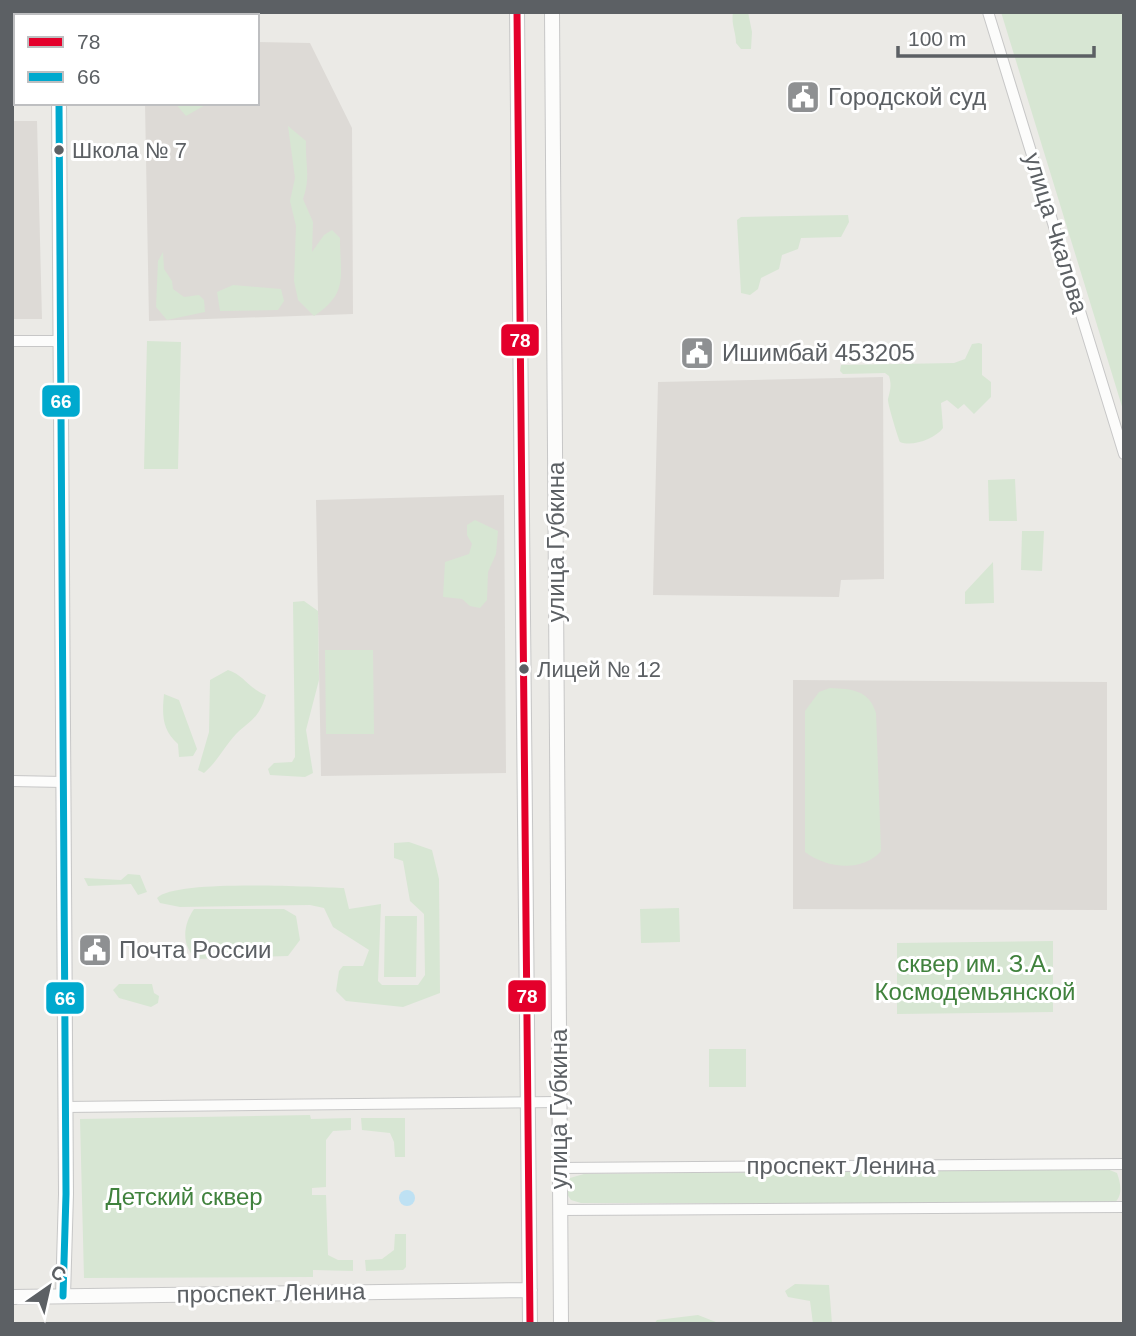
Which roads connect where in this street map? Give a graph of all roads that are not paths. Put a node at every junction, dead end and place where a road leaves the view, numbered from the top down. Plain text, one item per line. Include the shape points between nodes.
1 (517, 12) edge
2 (552, 12) edge
3 (988, 12) edge
4 (59, 105) edge
5 (12, 341) edge
6 (60, 341) junction
7 (1124, 454) edge
8 (12, 781) edge
9 (63, 782) junction
10 (527, 1101) junction
11 (559, 1101) junction
12 (64, 1107) junction
13 (1124, 1164) edge
14 (559, 1168) junction
15 (1124, 1207) edge
16 (559, 1210) junction
17 (530, 1290) junction
18 (12, 1297) edge
19 (63, 1297) junction
20 (530, 1324) edge
21 (561, 1324) edge

1 - 10 main road, улица Губкина
2 - 11 main road, улица Губкина
3 - 7 street, улица Чкалова
4 - 6 main road
5 - 6 street
6 - 9 main road
8 - 9 street
9 - 12 main road
10 - 11 street
10 - 12 street
10 - 17 main road, улица Губкина
11 - 14 main road, улица Губкина
12 - 19 main road
13 - 14 street, проспект Ленина
14 - 16 main road, улица Губкина
15 - 16 street, проспект Ленина
16 - 21 main road, улица Губкина
17 - 19 main road, проспект Ленина
17 - 20 main road, улица Губкина
18 - 19 main road, проспект Ленина

